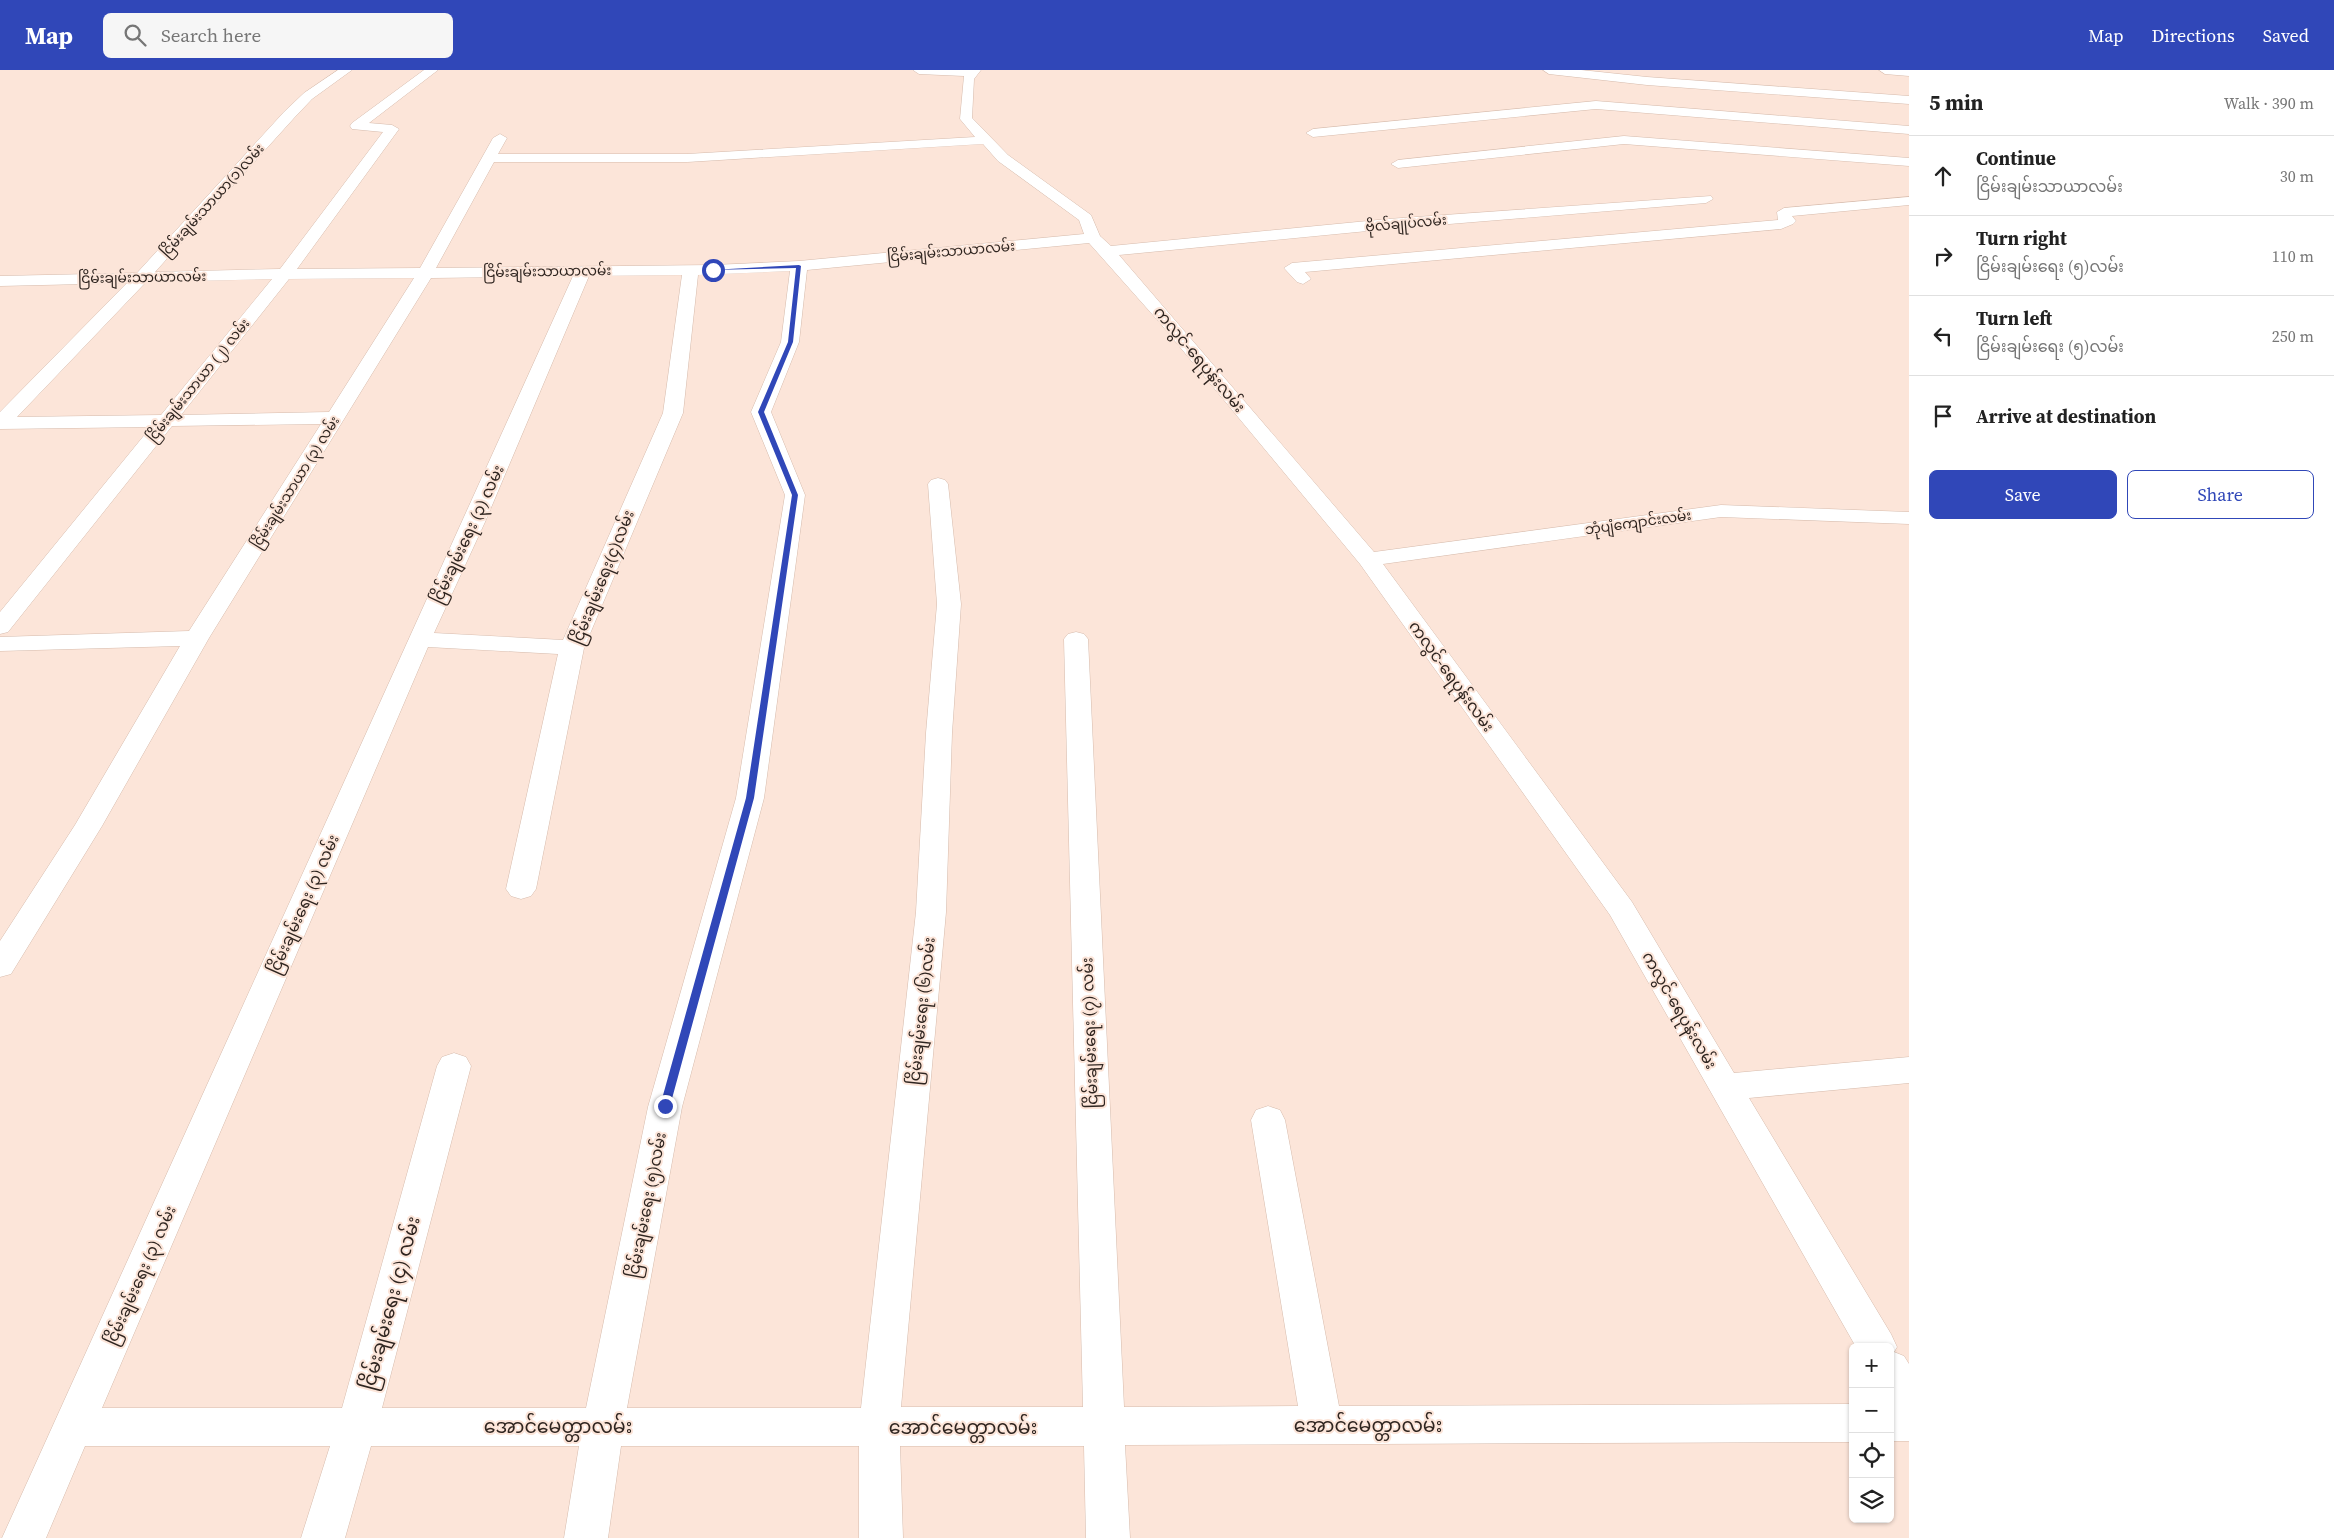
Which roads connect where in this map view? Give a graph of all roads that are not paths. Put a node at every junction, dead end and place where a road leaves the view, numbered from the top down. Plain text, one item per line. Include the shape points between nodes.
1 (346, 70) edge
2 (432, 70) edge
3 (919, 70) edge
4 (1549, 70) edge
5 (1885, 70) edge
6 (974, 72) edge
7 (1909, 72) edge
8 (1909, 100) edge
9 (1909, 130) edge
10 (1313, 133) dead end
11 (500, 138) dead end
12 (986, 140) junction
13 (489, 158) junction
14 (1909, 162) edge
15 (1398, 164) dead end
16 (1706, 199) dead end
17 (1909, 201) edge
18 (1100, 244) junction
19 (799, 266) junction
20 (691, 270) junction
21 (582, 271) junction
22 (426, 272) junction
23 (284, 274) junction
24 (142, 277) junction
25 (1303, 279) dead end
26 (0, 281) edge
27 (335, 418) junction
28 (165, 420) junction
29 (0, 423) edge
30 (938, 484) dead end
31 (1909, 518) edge
32 (1368, 559) junction
33 (0, 627) edge
34 (197, 638) junction
35 (419, 639) junction
36 (1076, 639) dead end
37 (0, 644) edge
38 (572, 648) junction
39 (521, 889) dead end
40 (0, 966) edge
41 (454, 1066) dead end
42 (1909, 1070) edge
43 (1724, 1087) junction
44 (1268, 1120) dead end
45 (1875, 1343) edge
46 (1894, 1375) edge
47 (1909, 1400) edge
48 (1894, 1422) edge
49 (1909, 1422) edge
50 (1849, 1423) edge
51 (357, 1425) junction
52 (1322, 1425) junction
53 (603, 1426) junction
54 (1103, 1426) junction
55 (73, 1427) junction
56 (879, 1427) junction
57 (24, 1538) edge
58 (323, 1538) edge
59 (586, 1538) edge
60 (881, 1538) edge
61 (1108, 1538) edge

1 - 24 street, ငြိမ်းချမ်းသာယာ(၁)လမ်း via 308,96 288,115
2 - 23 street, ငြိမ်းချမ်းသာယာ (၂) လမ်း via 357,126 392,129
3 - 6 street
4 - 8 street via 1647,81
5 - 7 street
6 - 12 street, ကလွင်-ရေပုန်းလမ်း via 968,79 966,119
9 - 10 street via 1596,105
11 - 13 street, ငြိမ်းချမ်းသာယာ (၃) လမ်း
12 - 13 street via 687,158
12 - 18 street, ကလွင်-ရေပုန်းလမ်း via 1003,158 1086,218
13 - 22 street, ငြိမ်းချမ်းသာယာ (၃) လမ်း
14 - 15 street via 1624,140
16 - 18 street, ဗိုလ်ချုပ်လမ်း
17 - 25 street via 1784,212 1788,222 1781,224 1292,268
18 - 19 street, ငြိမ်းချမ်းသာယာလမ်း
18 - 32 street, ကလွင်-ရေပုန်းလမ်း
19 - 20 street, ငြိမ်းချမ်းသာယာလမ်း
19 - 53 street, ငြိမ်းချမ်းရေး (၅)လမ်း via 790,342 761,412 795,495 750,798 665,1106
20 - 21 street, ငြိမ်းချမ်းသာယာလမ်း
20 - 38 street, ငြိမ်းချမ်းရေး(၄)လမ်း via 673,413
21 - 22 street, ငြိမ်းချမ်းသာယာလမ်း
21 - 35 street, ငြိမ်းချမ်းရေး (၃) လမ်း via 474,522
22 - 23 street, ငြိမ်းချမ်းသာယာလမ်း
22 - 27 street, ငြိမ်းချမ်းသာယာ (၃) လမ်း
23 - 24 street, ငြိမ်းချမ်းသာယာလမ်း
23 - 28 street, ငြိမ်းချမ်းသာယာ (၂) လမ်း
24 - 26 street, ငြိမ်းချမ်းသာယာလမ်း
24 - 29 street, ငြိမ်းချမ်းသာယာ(၁)လမ်း
27 - 28 street
27 - 34 street, ငြိမ်းချမ်းသာယာ (၃) လမ်း
28 - 29 street
28 - 33 street, ငြိမ်းချမ်းသာယာ (၂) လမ်း
30 - 56 street, ငြိမ်းချမ်းရေး (၆)လမ်း via 948,604 931,912
31 - 32 street, ဘုံပျံကျောင်းလမ်း via 1721,511
32 - 43 street, ကလွင်-ရေပုန်းလမ်း via 1621,909
34 - 37 street
34 - 40 street, ငြိမ်းချမ်းသာယာ (၃) လမ်း via 88,826
35 - 38 street
35 - 55 street, ငြိမ်းချမ်းရေး (၃) လမ်း
36 - 54 street, ငြိမ်းချမ်းရေး (၇) လမ်း
38 - 39 street, ငြိမ်းချမ်းရေး(၄)လမ်း
41 - 51 street, ငြိမ်းချမ်းရေး (၄) လမ်း
42 - 43 street
43 - 45 street, ကလွင်-ရေပုန်းလမ်း
44 - 52 street
46 - 47 street
48 - 49 street
50 - 52 street, အောင်မေတ္တာလမ်း
51 - 53 street, အောင်မေတ္တာလမ်း
51 - 55 street, အောင်မေတ္တာလမ်း
51 - 58 street, ငြိမ်းချမ်းရေး (၄) လမ်း
52 - 54 street, အောင်မေတ္တာလမ်း
53 - 56 street, အောင်မေတ္တာလမ်း
53 - 59 street, ငြိမ်းချမ်းရေး (၅)လမ်း
54 - 56 street, အောင်မေတ္တာလမ်း
54 - 61 street, ငြိမ်းချမ်းရေး (၇) လမ်း
55 - 57 street, ငြိမ်းချမ်းရေး (၃) လမ်း
56 - 60 street, ငြိမ်းချမ်းရေး (၆)လမ်း

